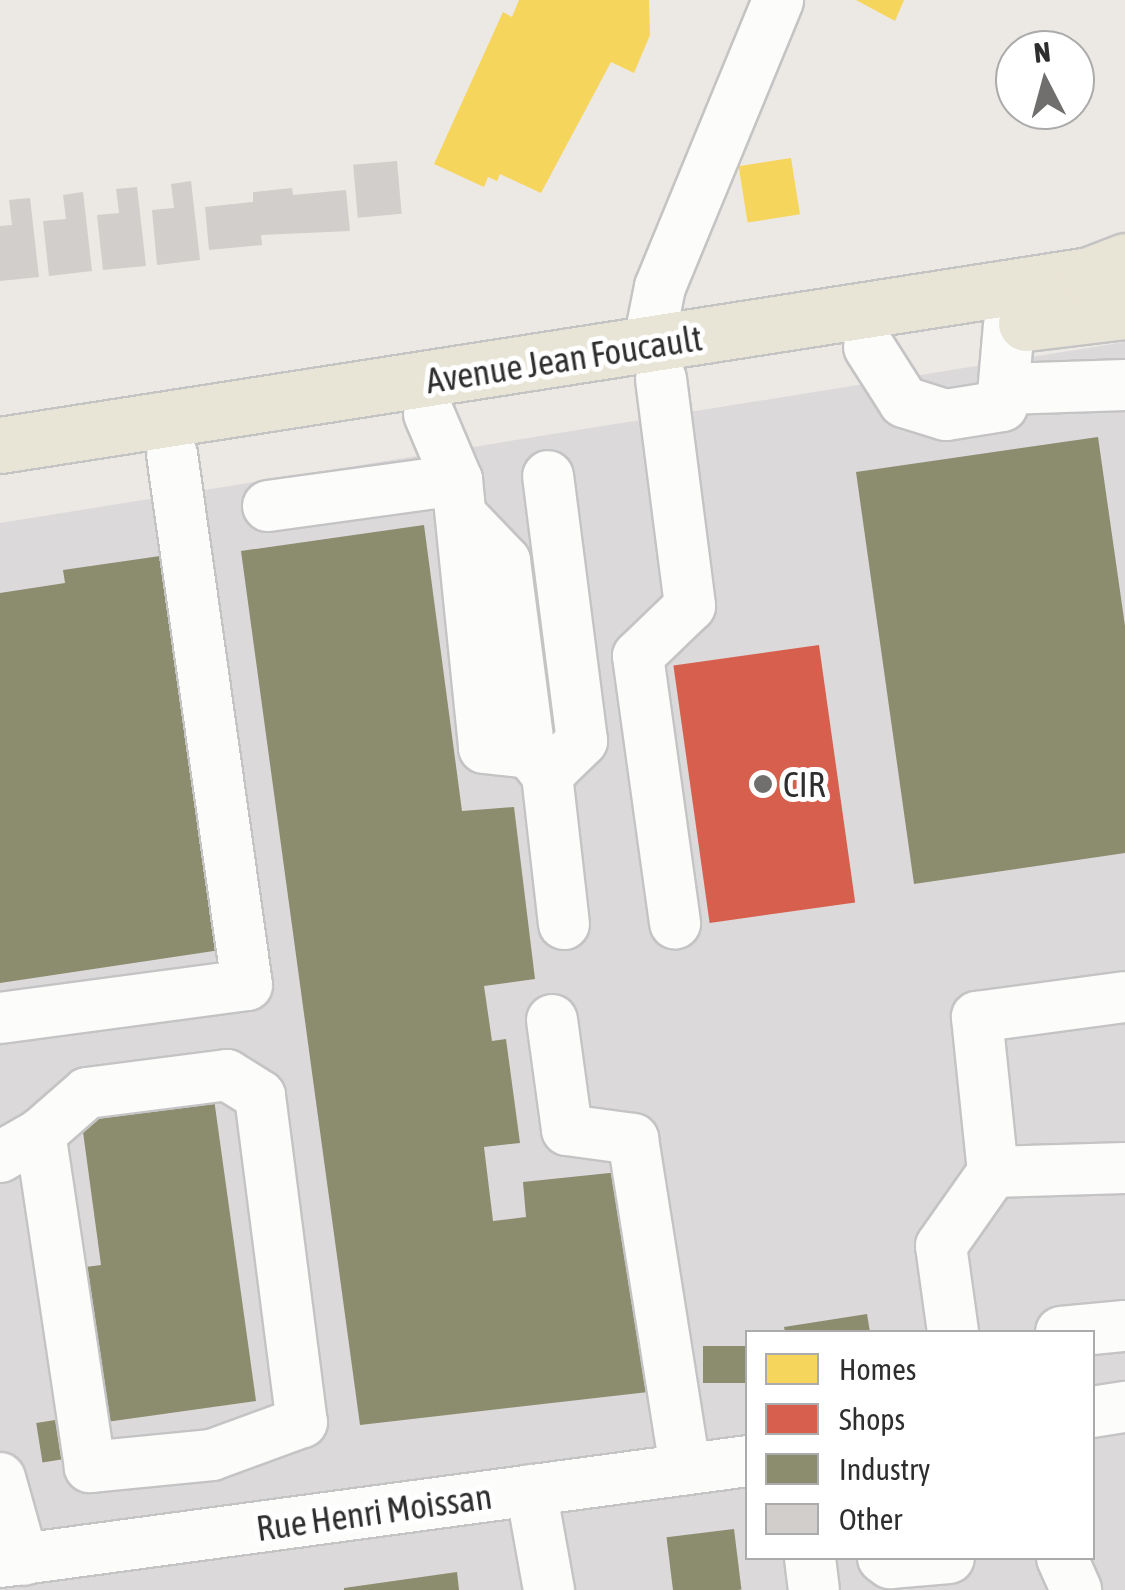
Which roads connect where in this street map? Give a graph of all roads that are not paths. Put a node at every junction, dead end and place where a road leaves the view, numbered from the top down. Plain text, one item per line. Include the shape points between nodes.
1 (778, 0) edge
2 (1125, 261) edge
3 (1125, 311) edge
4 (1010, 325) junction
5 (869, 346) junction
6 (654, 363) junction
7 (1125, 385) edge
8 (1005, 389) junction
9 (429, 414) junction
10 (0, 446) edge
11 (172, 454) junction
12 (548, 476) dead end
13 (0, 482) edge
14 (459, 498) junction
15 (268, 506) dead end
16 (539, 764) junction
17 (675, 923) dead end
18 (564, 924) dead end
19 (1125, 997) edge
20 (0, 1018) edge
21 (552, 1020) dead end
22 (20, 1146) edge
23 (1125, 1168) edge
24 (993, 1172) junction
25 (1125, 1326) edge
26 (953, 1330) edge
27 (1083, 1330) edge
28 (1125, 1407) edge
29 (1095, 1412) edge
30 (212, 1454) junction
31 (745, 1461) edge
32 (685, 1469) junction
33 (0, 1478) edge
34 (530, 1490) junction
35 (221, 1533) junction
36 (810, 1560) edge
37 (886, 1560) edge
38 (925, 1560) edge
39 (1063, 1560) edge
40 (68, 1567) edge
41 (549, 1590) edge
42 (814, 1590) edge
43 (1076, 1590) edge

1 - 6 street via 660,287
2 - 6 main road, Avenue Jean Foucault via 1089,275
3 - 4 main road, Avenue Jean Foucault
4 - 5 main road, Avenue Jean Foucault
4 - 8 street
5 - 6 main road, Avenue Jean Foucault
5 - 8 street via 904,402 946,415 1002,406
6 - 9 main road, Avenue Jean Foucault
6 - 10 main road, Avenue Jean Foucault
6 - 17 street via 690,606 638,656
7 - 8 street
9 - 11 main road, Avenue Jean Foucault
9 - 14 street
11 - 13 main road, Avenue Jean Foucault
11 - 20 street via 248,986
12 - 16 street via 582,741
14 - 15 street
14 - 16 street via 504,562
16 - 18 street
19 - 24 street via 977,1017
21 - 32 street via 567,1130 633,1139
22 - 30 street via 90,1468
22 - 30 street via 87,1093 227,1075 260,1096 302,1422
23 - 24 street
24 - 26 street via 941,1246
25 - 27 street
28 - 29 street
30 - 35 street
31 - 32 street, Rue Henri Moissan
32 - 34 street, Rue Henri Moissan
33 - 40 street
34 - 35 street, Rue Henri Moissan
34 - 41 street
35 - 40 street, Rue Henri Moissan
36 - 42 street
37 - 38 street
39 - 43 street

